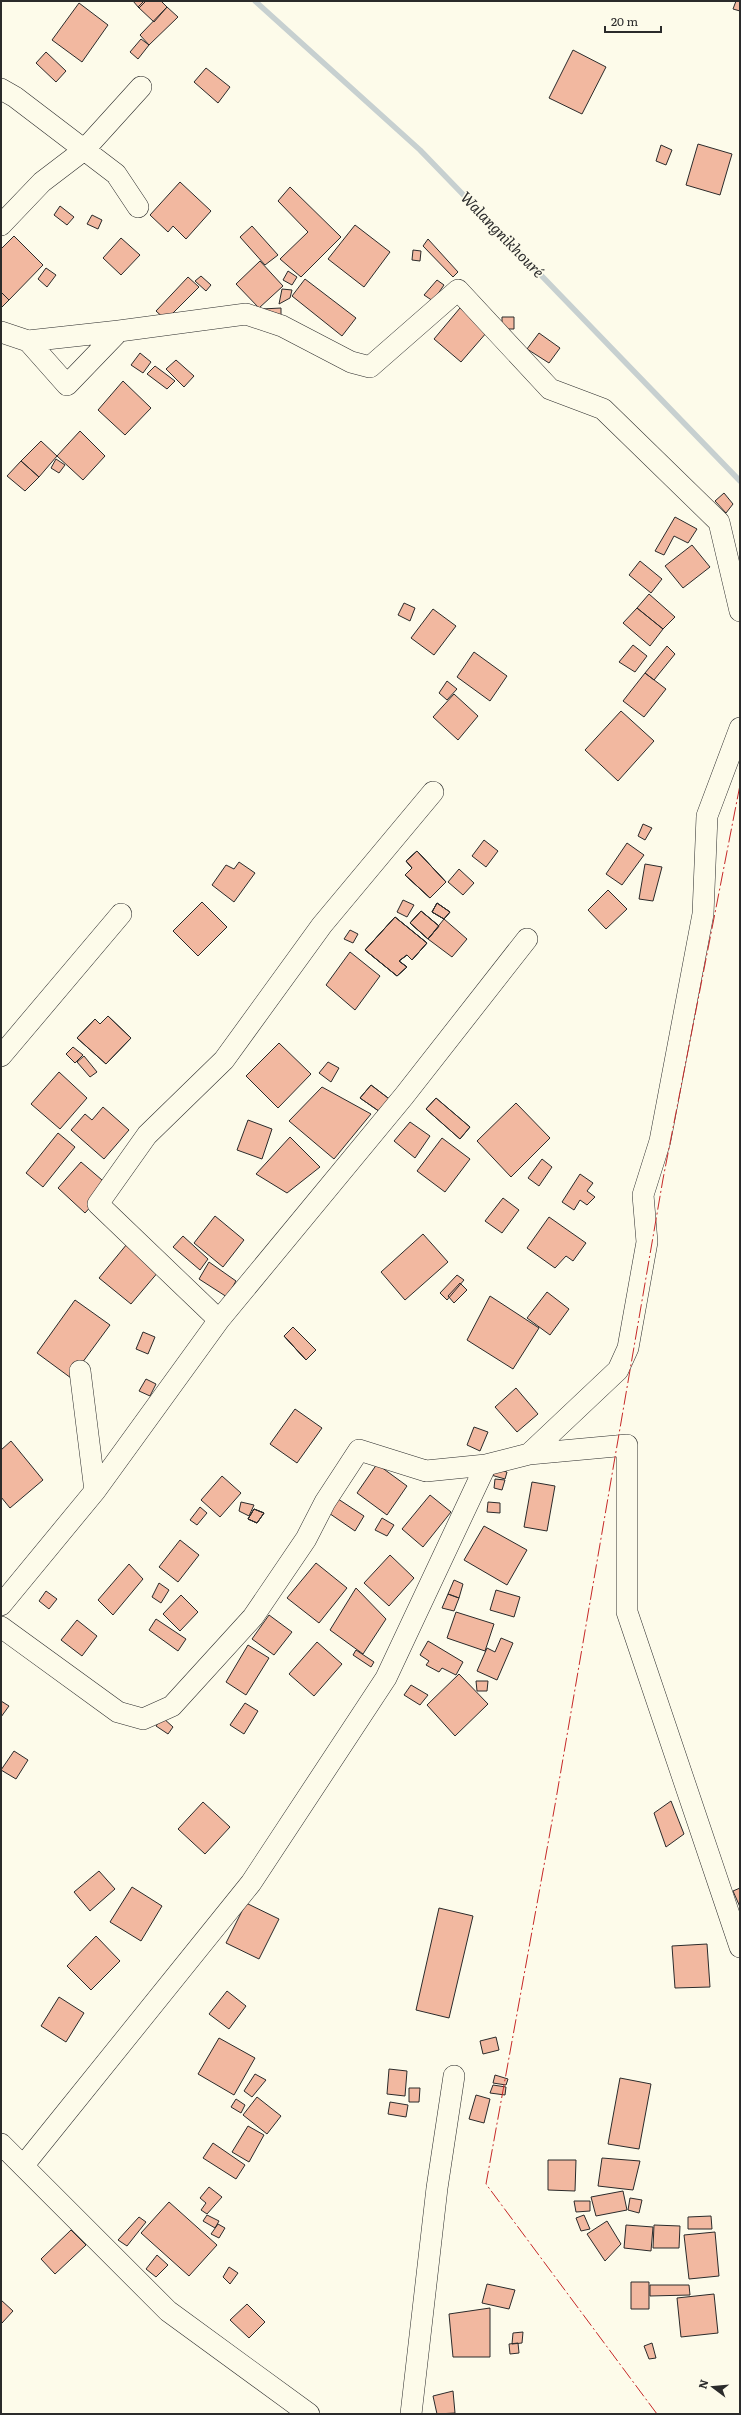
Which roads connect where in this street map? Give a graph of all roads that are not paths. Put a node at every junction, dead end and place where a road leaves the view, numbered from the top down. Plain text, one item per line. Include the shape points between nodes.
1 (141, 88) dead end
2 (1, 89) edge
3 (84, 150) junction
4 (138, 207) dead end
5 (1, 225) edge
6 (1, 332) edge
7 (119, 332) junction
8 (28, 340) junction
9 (740, 611) edge
10 (740, 728) edge
11 (433, 792) dead end
12 (121, 914) dead end
13 (527, 939) dead end
14 (1, 1056) edge
15 (219, 1320) junction
16 (80, 1371) dead end
17 (529, 1454) junction
18 (486, 1465) junction
19 (95, 1491) junction
20 (1, 1605) edge
21 (1, 1627) edge
22 (740, 1947) edge
23 (454, 2076) dead end
24 (1, 2144) edge
25 (23, 2166) junction
26 (309, 2414) edge
27 (411, 2414) edge

1 - 3 street
2 - 3 street
3 - 4 street via 116,174
3 - 5 street via 42,182
6 - 8 street
7 - 8 street
7 - 8 street via 67,385
7 - 9 street via 246,314 282,326 351,362 370,367 458,290 550,389 603,409 719,522
10 - 17 street via 707,816 703,914 660,1141 643,1195 647,1242 628,1348 618,1370
11 - 15 street via 322,924 224,1060 147,1135 98,1204
12 - 14 street
13 - 15 street via 404,1096
15 - 19 street
16 - 19 street
17 - 18 street
17 - 22 street via 627,1445 627,1612
18 - 21 street via 426,1471 359,1450 325,1502 306,1539 253,1616 172,1706 143,1719 118,1712
18 - 25 street via 386,1678 260,1870
19 - 20 street
23 - 27 street via 437,2188
24 - 25 street
25 - 26 street via 168,2311

